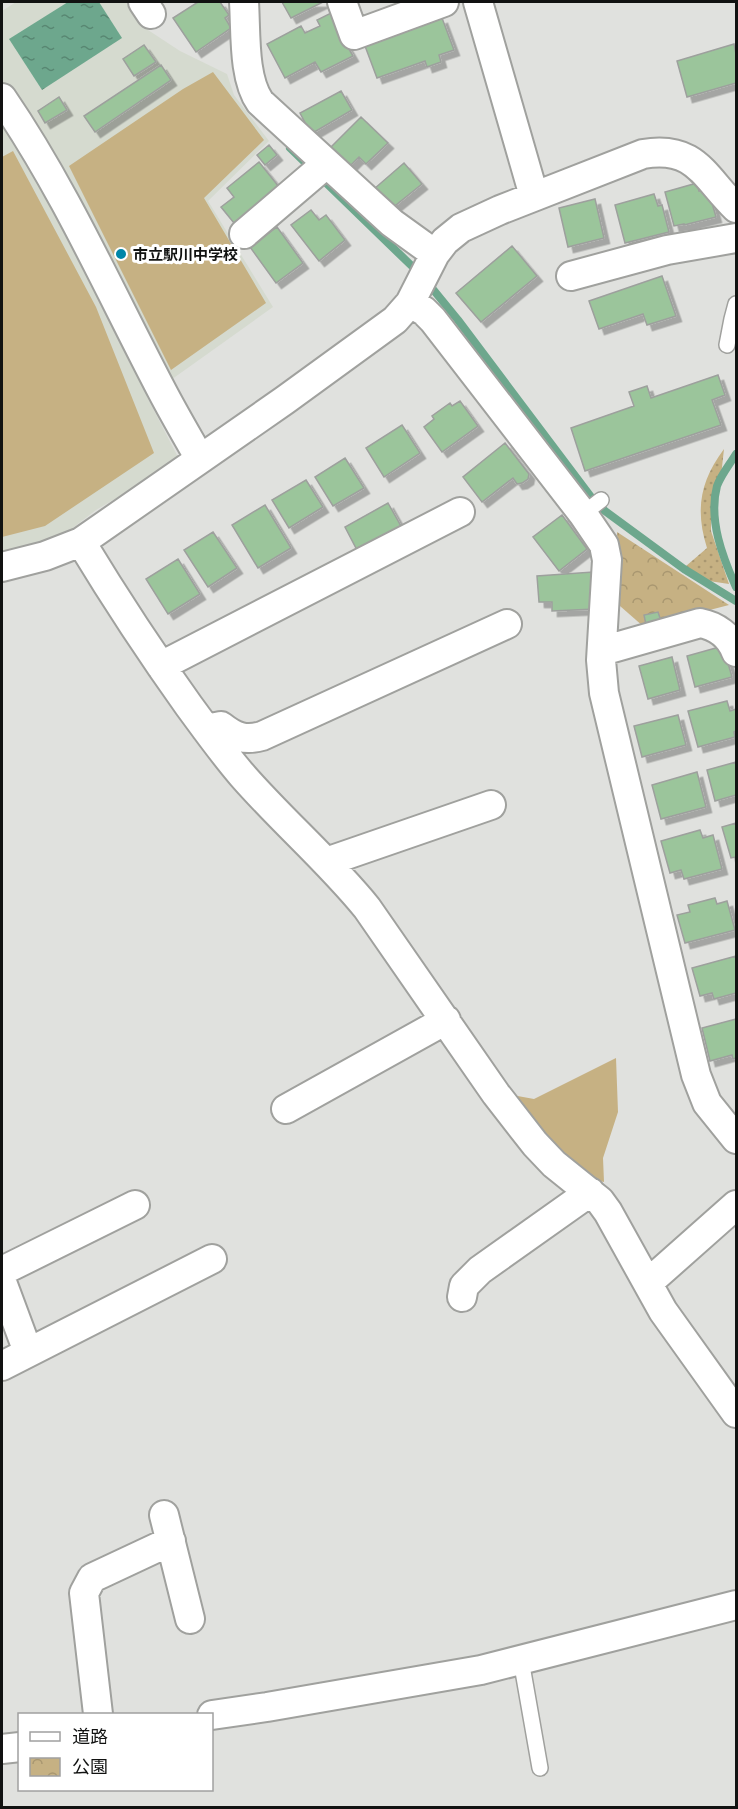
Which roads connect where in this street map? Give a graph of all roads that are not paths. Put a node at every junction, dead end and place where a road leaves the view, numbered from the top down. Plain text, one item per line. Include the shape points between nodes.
1 (244, 2) edge
2 (342, 2) edge
3 (444, 2) edge
4 (478, 2) edge
5 (2, 98) edge
6 (326, 164) junction
7 (534, 196) junction
8 (736, 208) edge
9 (244, 234) dead end
10 (736, 238) edge
11 (435, 254) junction
12 (572, 276) dead end
13 (410, 303) junction
14 (736, 304) edge
15 (727, 345) dead end
16 (200, 459) junction
17 (460, 512) dead end
18 (81, 542) junction
19 (2, 567) edge
20 (507, 624) dead end
21 (602, 651) junction
22 (736, 652) edge
23 (161, 666) junction
24 (206, 729) junction
25 (491, 805) dead end
26 (326, 862) junction
27 (446, 1020) junction
28 (286, 1109) dead end
29 (736, 1139) edge
30 (590, 1192) junction
31 (736, 1204) edge
32 (135, 1205) dead end
33 (212, 1259) dead end
34 (2, 1271) edge
35 (2, 1282) edge
36 (648, 1283) junction
37 (462, 1297) dead end
38 (28, 1352) junction
39 (2, 1366) edge
40 (736, 1413) edge
41 (736, 1605) edge
42 (190, 1619) dead end
43 (521, 1660) junction
44 (98, 1713) edge
45 (213, 1714) edge
46 (18, 1747) edge
47 (2, 1749) edge
48 (540, 1768) dead end

1 - 6 street via 249,79 255,96
2 - 3 street via 354,35
4 - 7 street
5 - 16 street via 59,190
6 - 9 street
6 - 11 street via 392,223
7 - 8 street via 643,154 668,152 693,162
7 - 11 street via 461,228
10 - 12 street via 660,252
11 - 13 street
13 - 16 street via 384,328
13 - 21 street via 433,320 592,507 607,560
14 - 15 lane
16 - 18 street
17 - 23 street
18 - 19 street
18 - 23 street
20 - 24 street via 251,739 232,735 221,726
21 - 22 street via 700,623 728,636
21 - 29 street via 604,693 696,1075 707,1103
23 - 24 street
24 - 26 street via 243,775
25 - 26 street
26 - 27 street via 367,908
27 - 28 street
27 - 30 street via 535,1144
30 - 36 street via 608,1212
30 - 37 street via 480,1270 464,1286
31 - 36 street
32 - 34 street
33 - 38 street
35 - 38 street
36 - 40 street
38 - 39 street
41 - 43 street
42 - 44 street via 167,1528 92,1578 84,1593
43 - 45 street via 442,1677
43 - 48 lane
46 - 47 street

